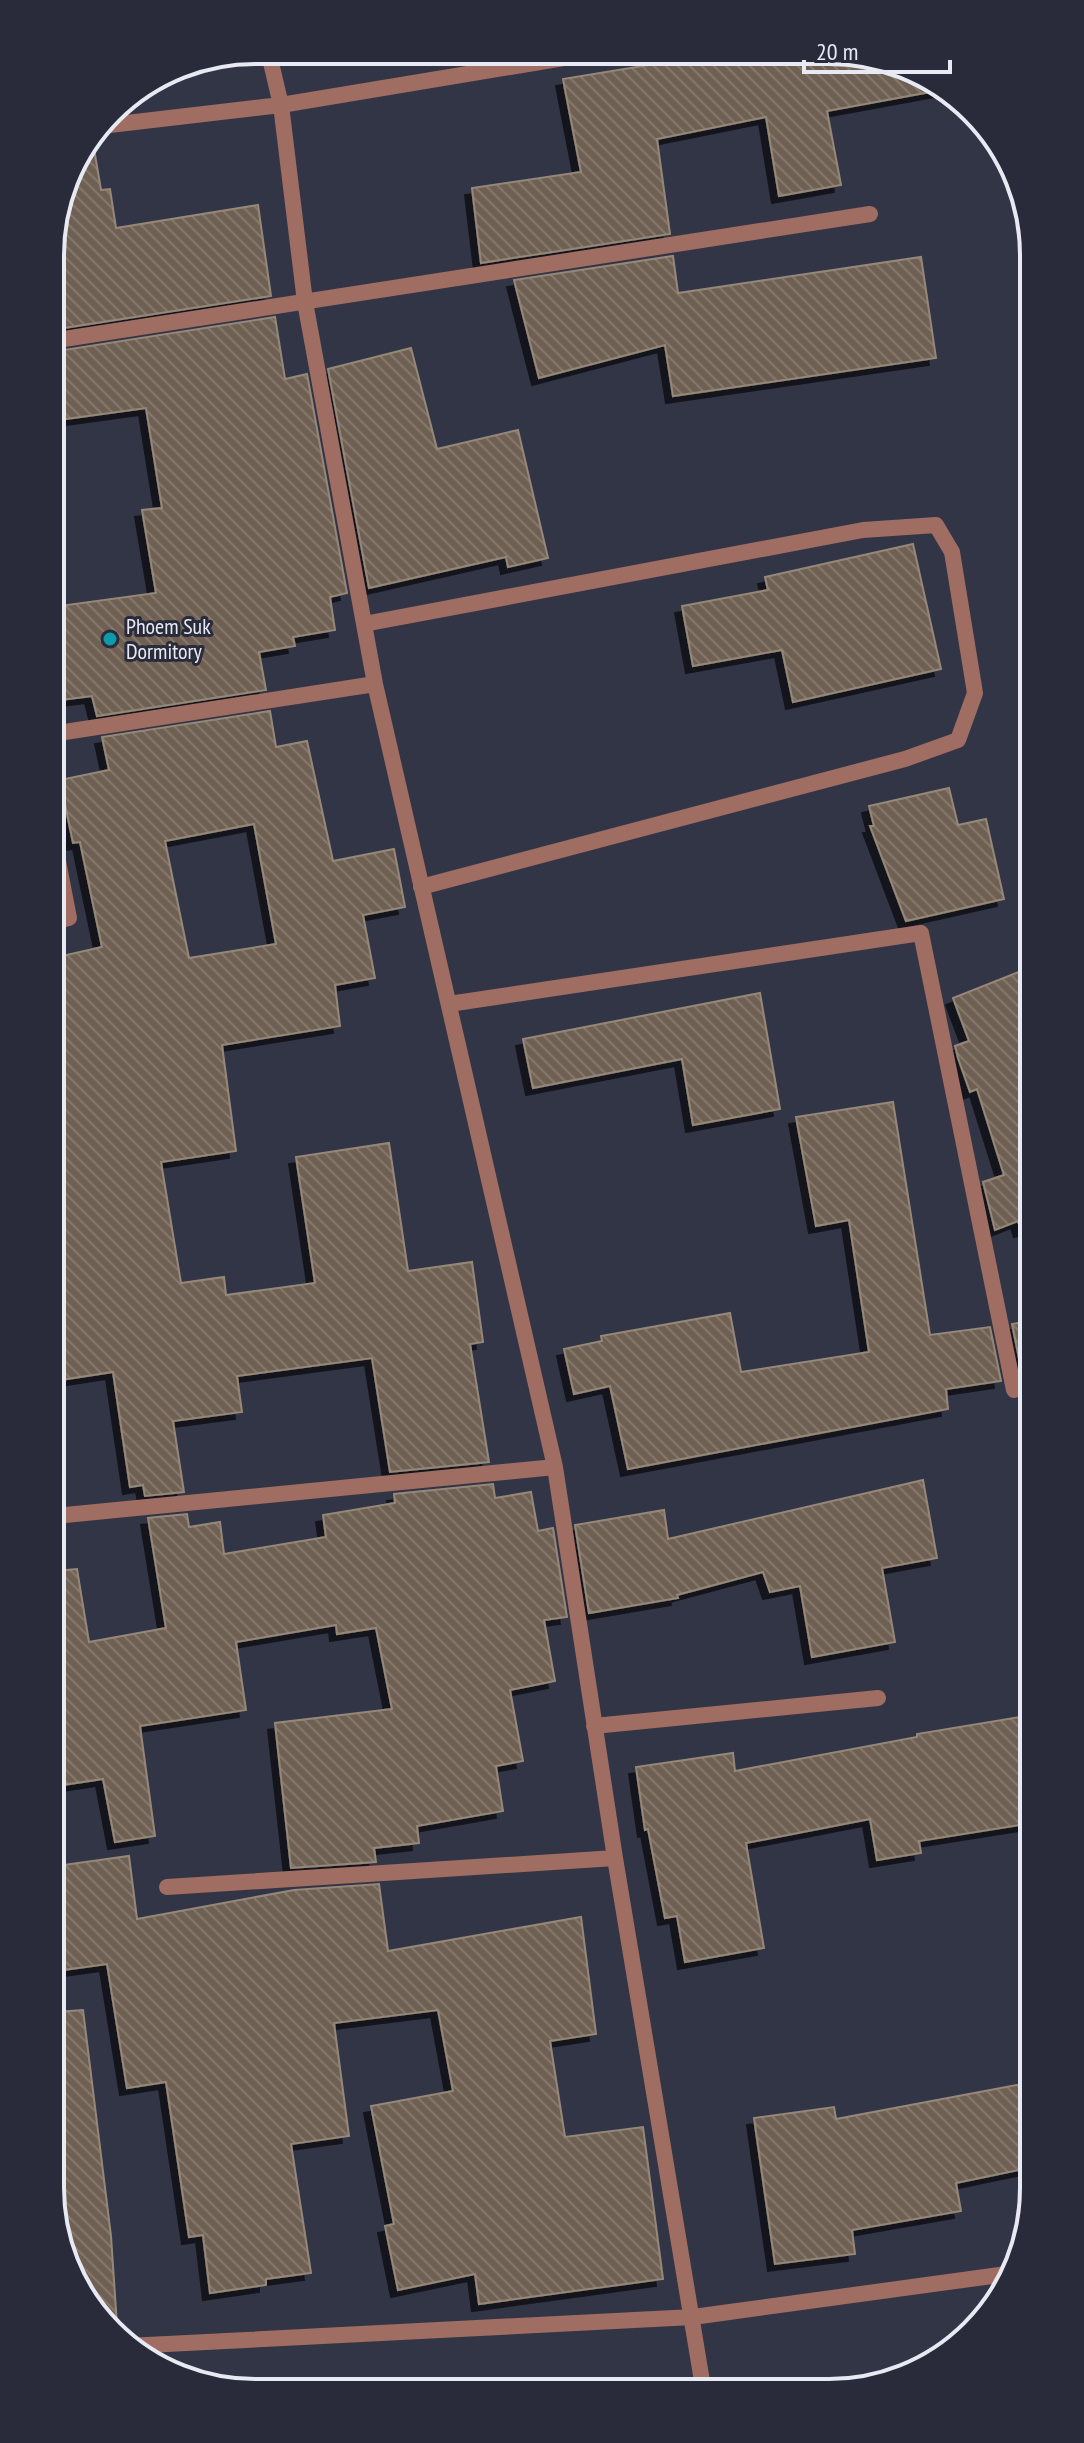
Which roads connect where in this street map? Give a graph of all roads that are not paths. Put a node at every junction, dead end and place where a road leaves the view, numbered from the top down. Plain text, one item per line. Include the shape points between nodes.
1 (271, 64) edge
2 (528, 64) edge
3 (281, 105) junction
4 (116, 124) edge
5 (870, 214) dead end
6 (305, 302) junction
7 (64, 339) edge
8 (364, 624) junction
9 (375, 684) junction
10 (64, 732) edge
11 (421, 887) junction
12 (64, 892) edge
13 (64, 919) edge
14 (449, 1004) junction
15 (1014, 1390) dead end
16 (555, 1467) junction
17 (64, 1515) edge
18 (878, 1698) dead end
19 (594, 1726) junction
20 (615, 1858) junction
21 (167, 1887) dead end
22 (998, 2275) edge
23 (693, 2317) junction
24 (146, 2345) edge
25 (702, 2379) edge

1 - 3 street
2 - 3 street
3 - 4 street
3 - 6 street
5 - 6 street
6 - 7 street
6 - 8 street
8 - 9 street
8 - 11 street via 863,530 936,525 952,552 975,693 958,740 905,759
9 - 10 street
9 - 11 street
11 - 14 street
12 - 13 street via 69,918
14 - 15 street via 921,933
14 - 16 street
16 - 17 street
16 - 19 street
18 - 19 street
19 - 20 street
20 - 21 street
20 - 23 street
22 - 23 street
23 - 24 street
23 - 25 street

